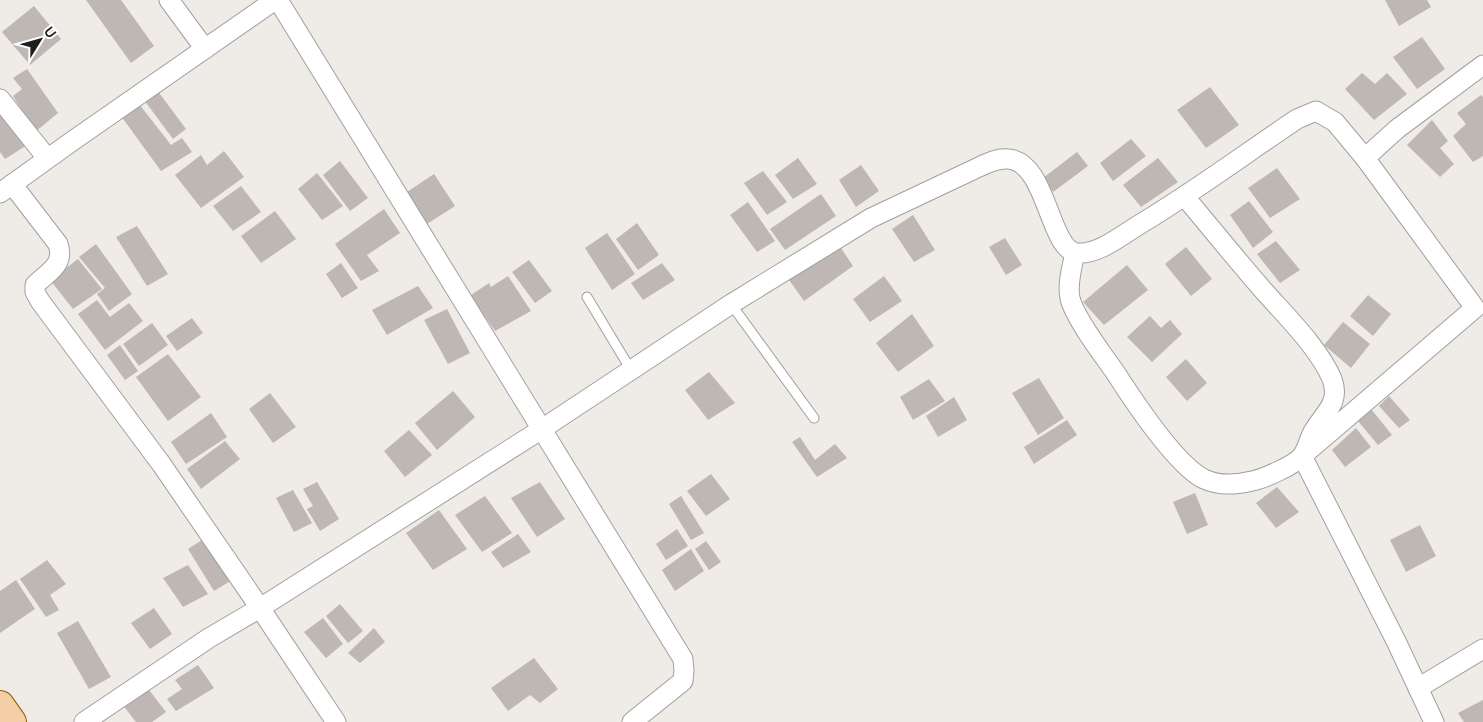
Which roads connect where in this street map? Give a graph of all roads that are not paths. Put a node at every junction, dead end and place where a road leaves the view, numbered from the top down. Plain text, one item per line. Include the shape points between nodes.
1 (169, 0) edge
2 (276, 0) edge
3 (205, 49) junction
4 (1483, 65) edge
5 (0, 99) edge
6 (47, 158) junction
7 (1364, 158) junction
8 (6, 188) edge
9 (1185, 196) junction
10 (1075, 253) junction
11 (587, 297) dead end
12 (731, 304) junction
13 (1479, 305) edge
14 (632, 370) junction
15 (814, 418) dead end
16 (542, 429) junction
17 (1302, 456) junction
18 (260, 608) junction
19 (1483, 649) edge
20 (1418, 688) junction
21 (0, 706) edge
22 (12, 722) edge
23 (84, 722) edge
24 (336, 722) edge
25 (632, 722) edge
26 (1434, 722) edge

1 - 3 street
2 - 3 street
2 - 16 street
3 - 6 street
4 - 7 street via 1397,129
5 - 6 street
6 - 8 street
7 - 9 street via 1335,122 1316,111 1297,119
7 - 13 street
8 - 18 street via 58,244 61,254 60,261 35,285 35,292 162,465
9 - 10 street via 1106,245 1089,252
9 - 17 street via 1308,342 1332,380 1336,392 1334,401 1313,432
10 - 12 street via 1064,245 1029,172 1010,159 994,160 871,218
10 - 17 street via 1070,299 1085,329 1150,422 1191,470 1203,479 1219,484 1238,484 1265,479
11 - 14 lane
12 - 14 street
12 - 15 lane
13 - 17 street
14 - 16 street
16 - 18 street
16 - 25 street via 683,660 683,680
17 - 20 street
18 - 23 street via 209,638
18 - 24 street
19 - 20 street
20 - 26 street
21 - 22 main road

